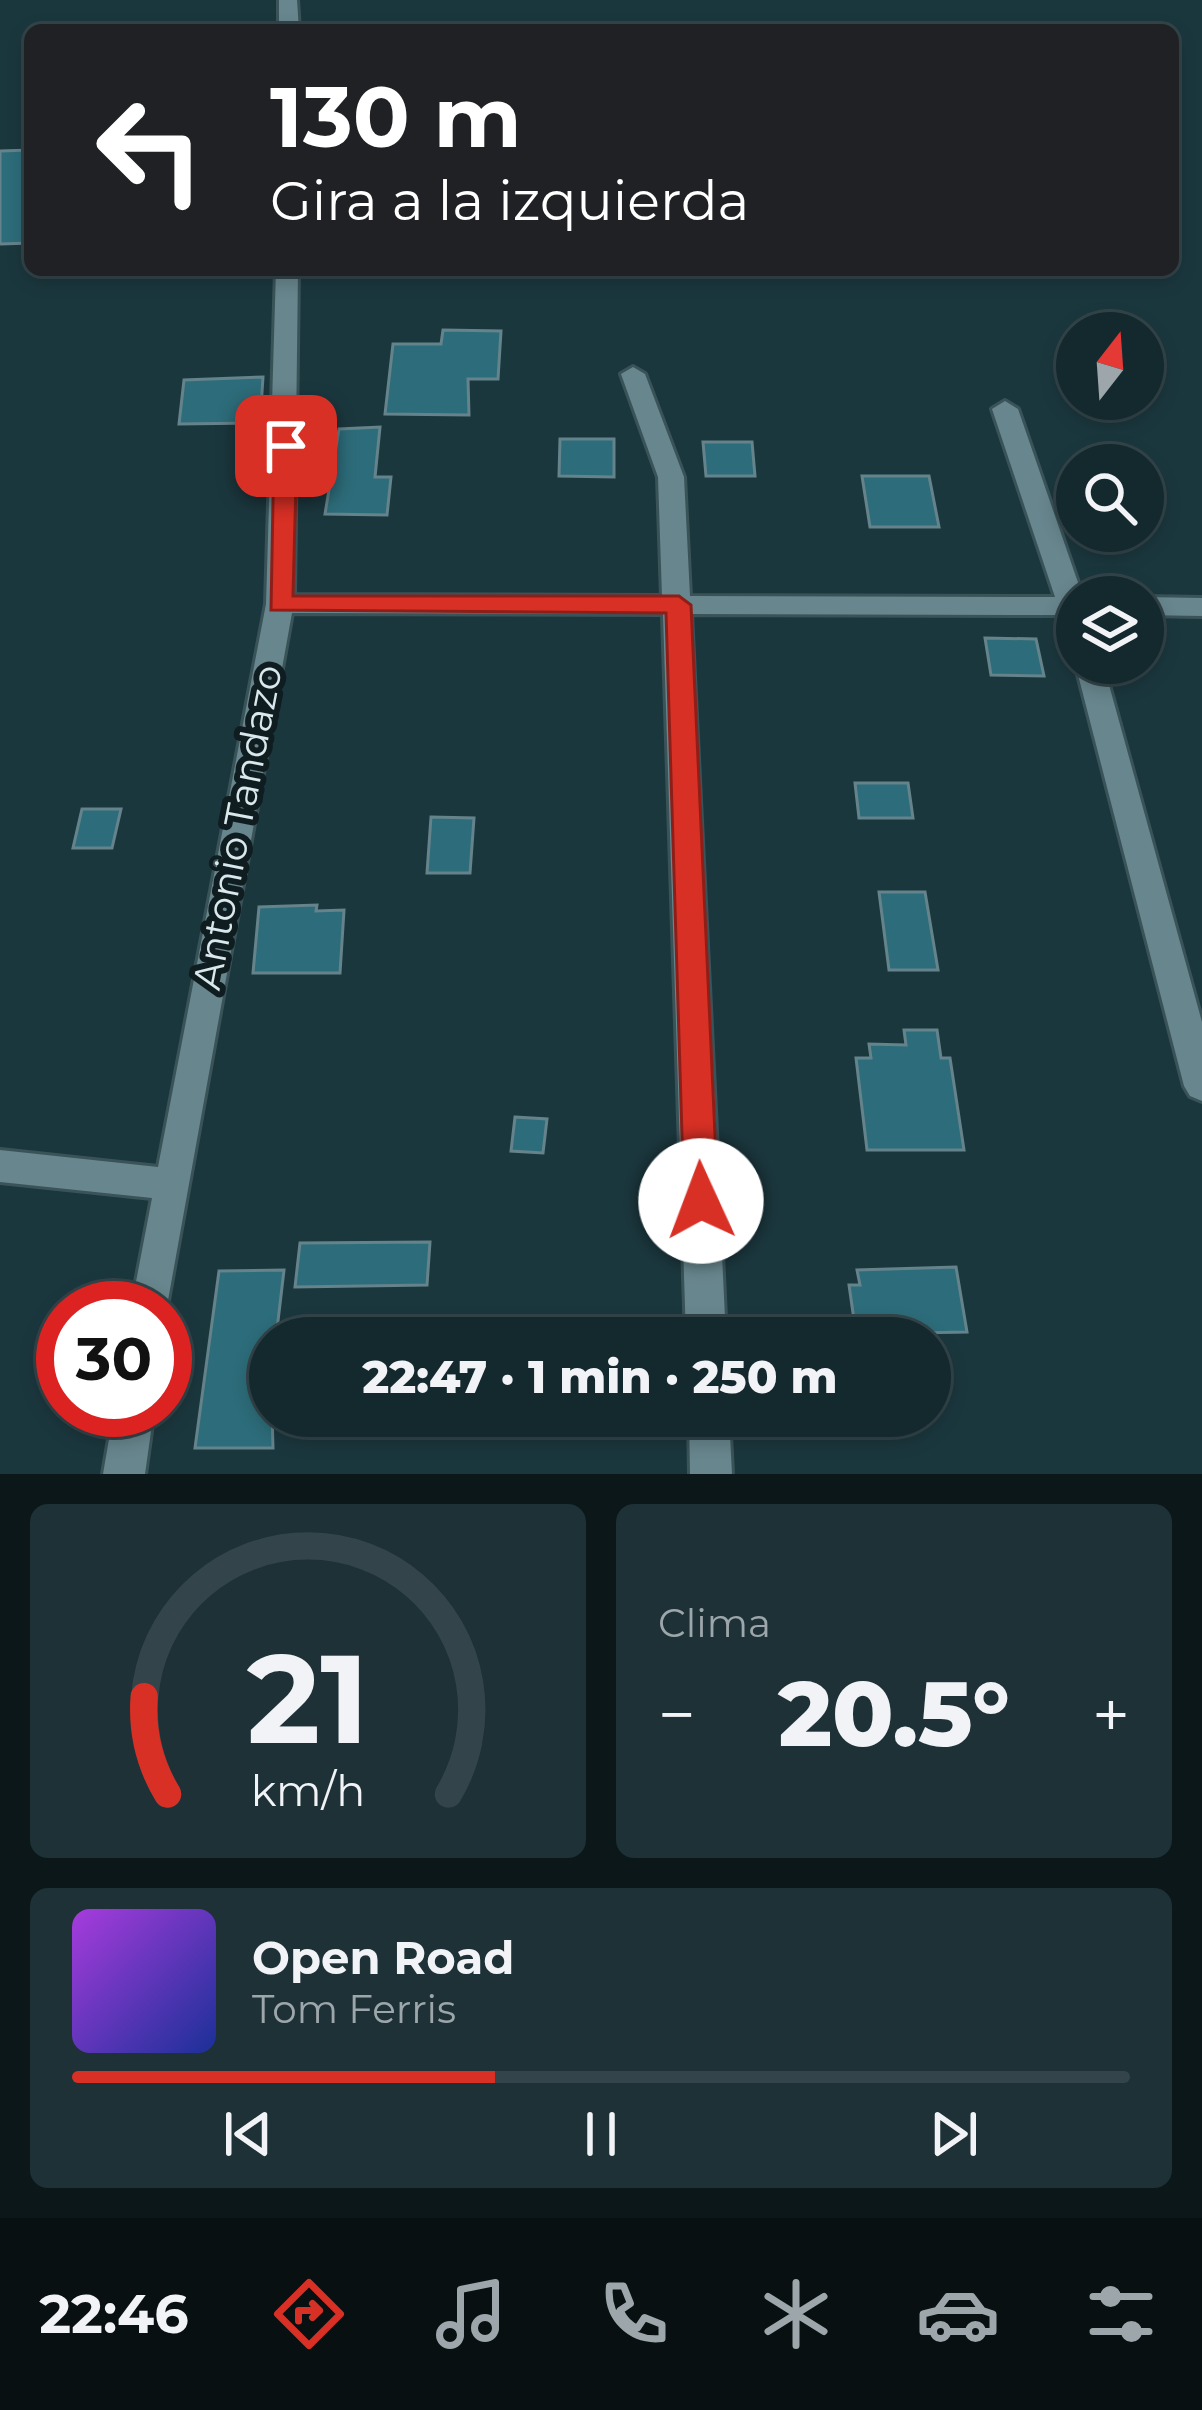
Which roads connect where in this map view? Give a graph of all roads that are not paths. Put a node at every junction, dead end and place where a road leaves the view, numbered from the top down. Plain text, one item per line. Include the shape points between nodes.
1 (287, 276) edge
2 (634, 374) dead end
3 (1005, 410) dead end
4 (1064, 576) edge
5 (280, 604) junction
6 (679, 605) junction
7 (1164, 606) edge
8 (1202, 607) edge
9 (1056, 610) edge
10 (1095, 684) edge
11 (1202, 1086) edge
12 (0, 1166) edge
13 (169, 1184) junction
14 (154, 1281) edge
15 (705, 1317) edge
16 (130, 1437) edge
17 (710, 1437) edge
18 (124, 1474) edge
19 (711, 1474) edge

1 - 5 street, Antonio Tandazo
2 - 6 street via 671,477
3 - 4 street
5 - 6 street
5 - 13 street, Antonio Tandazo
6 - 9 street
6 - 15 street
7 - 8 street
10 - 11 street
12 - 13 street
13 - 14 street, Antonio Tandazo
16 - 18 street
17 - 19 street

